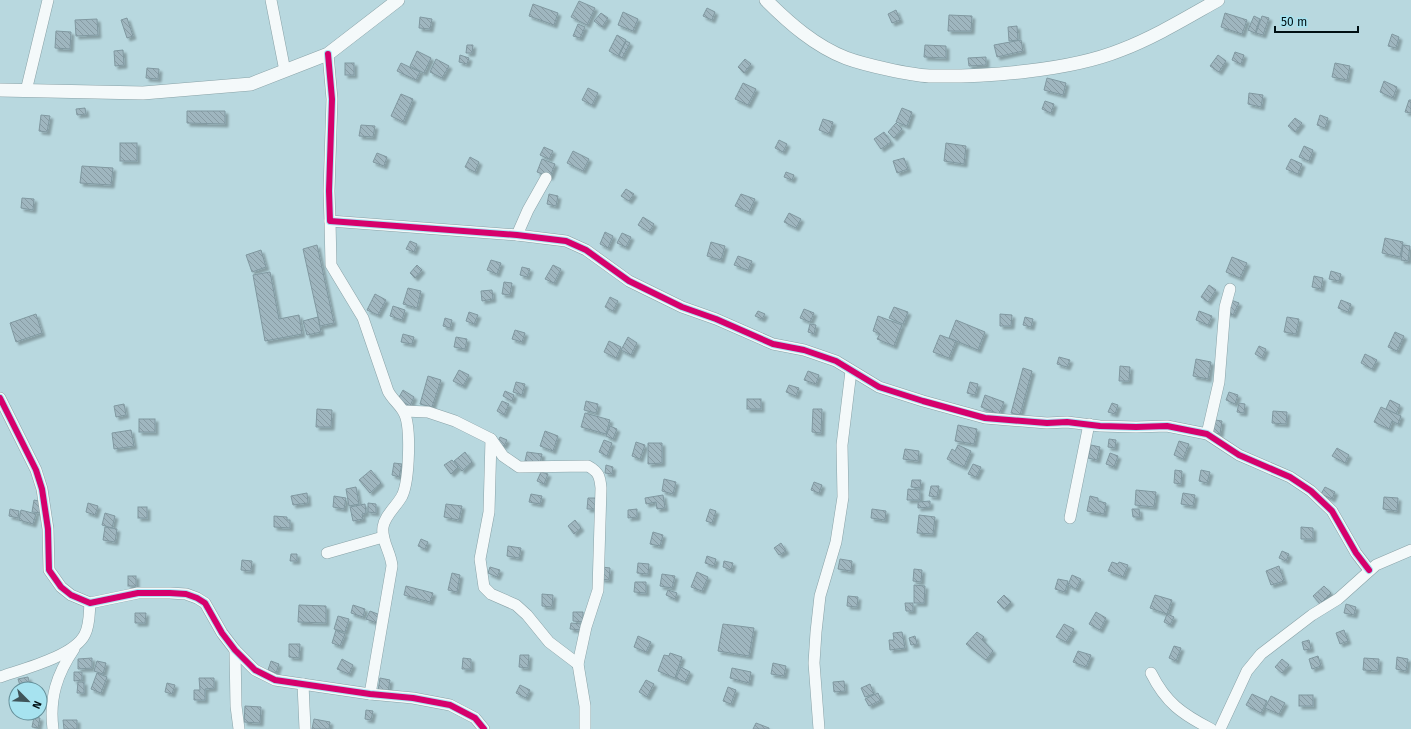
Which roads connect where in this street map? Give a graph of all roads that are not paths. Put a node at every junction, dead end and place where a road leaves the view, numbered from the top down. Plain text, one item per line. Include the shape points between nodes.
1 (48, 0) edge
2 (271, 0) edge
3 (398, 0) edge
4 (766, 0) edge
5 (1218, 0) edge
6 (328, 54) junction
7 (285, 71) junction
8 (0, 90) edge
9 (26, 91) junction
10 (546, 178) dead end
11 (330, 221) junction
12 (517, 235) junction
13 (1230, 289) dead end
14 (851, 371) junction
15 (0, 398) edge
16 (404, 411) junction
17 (1089, 424) junction
18 (1207, 434) junction
19 (491, 439) junction
20 (1070, 518) dead end
21 (383, 537) junction
22 (1411, 550) edge
23 (327, 553) dead end
24 (1369, 570) junction
25 (90, 603) junction
26 (76, 645) junction
27 (235, 650) junction
28 (578, 664) junction
29 (1151, 673) dead end
30 (0, 677) edge
31 (303, 684) junction
32 (370, 694) junction
33 (53, 729) edge
34 (240, 729) edge
35 (305, 729) edge
36 (484, 729) edge
37 (585, 729) edge
38 (819, 729) edge
39 (1211, 729) edge
40 (1220, 729) edge

1 - 9 street
2 - 7 street
3 - 6 street
4 - 5 street via 793,26 824,47 847,58 928,76 1045,68 1095,59 1142,41
6 - 7 street
6 - 11 street via 332,99 328,190
7 - 9 street via 251,84 185,90 143,93
8 - 9 street
10 - 12 street
11 - 12 street
11 - 16 street via 331,265 363,318 388,391
12 - 14 street via 566,241 586,250 629,280 682,307 774,344 804,350 836,361
13 - 18 street via 1225,307 1219,382
14 - 17 street via 879,387 985,418
14 - 38 street via 842,445 843,498 836,542 820,596 816,632 814,663
15 - 25 street via 36,470 42,489 48,529 49,570 61,587 71,595
16 - 19 street via 428,412 455,421
16 - 21 street via 409,435 405,482 402,495 383,525
17 - 18 street via 1167,426
17 - 20 street
18 - 24 street via 1239,454 1290,477 1311,490 1332,511
19 - 28 street via 489,512 480,558 484,587 491,594 516,605 527,614 549,642
19 - 28 street via 503,456 519,467 588,466 599,476 601,488 598,590 586,626
21 - 23 street
21 - 32 street via 392,557 392,566
22 - 24 street
24 - 40 street via 1338,599 1312,615 1261,654 1247,671
25 - 26 street via 89,624 85,635
25 - 27 street via 138,593 170,592 192,596 205,603
26 - 30 street via 63,654
26 - 33 street via 64,664 53,694
27 - 31 street via 255,670 275,680
27 - 34 street via 236,706
28 - 37 street via 585,706
29 - 39 street via 1160,690 1175,708
31 - 32 street
31 - 35 street
32 - 36 street via 450,705 475,718

